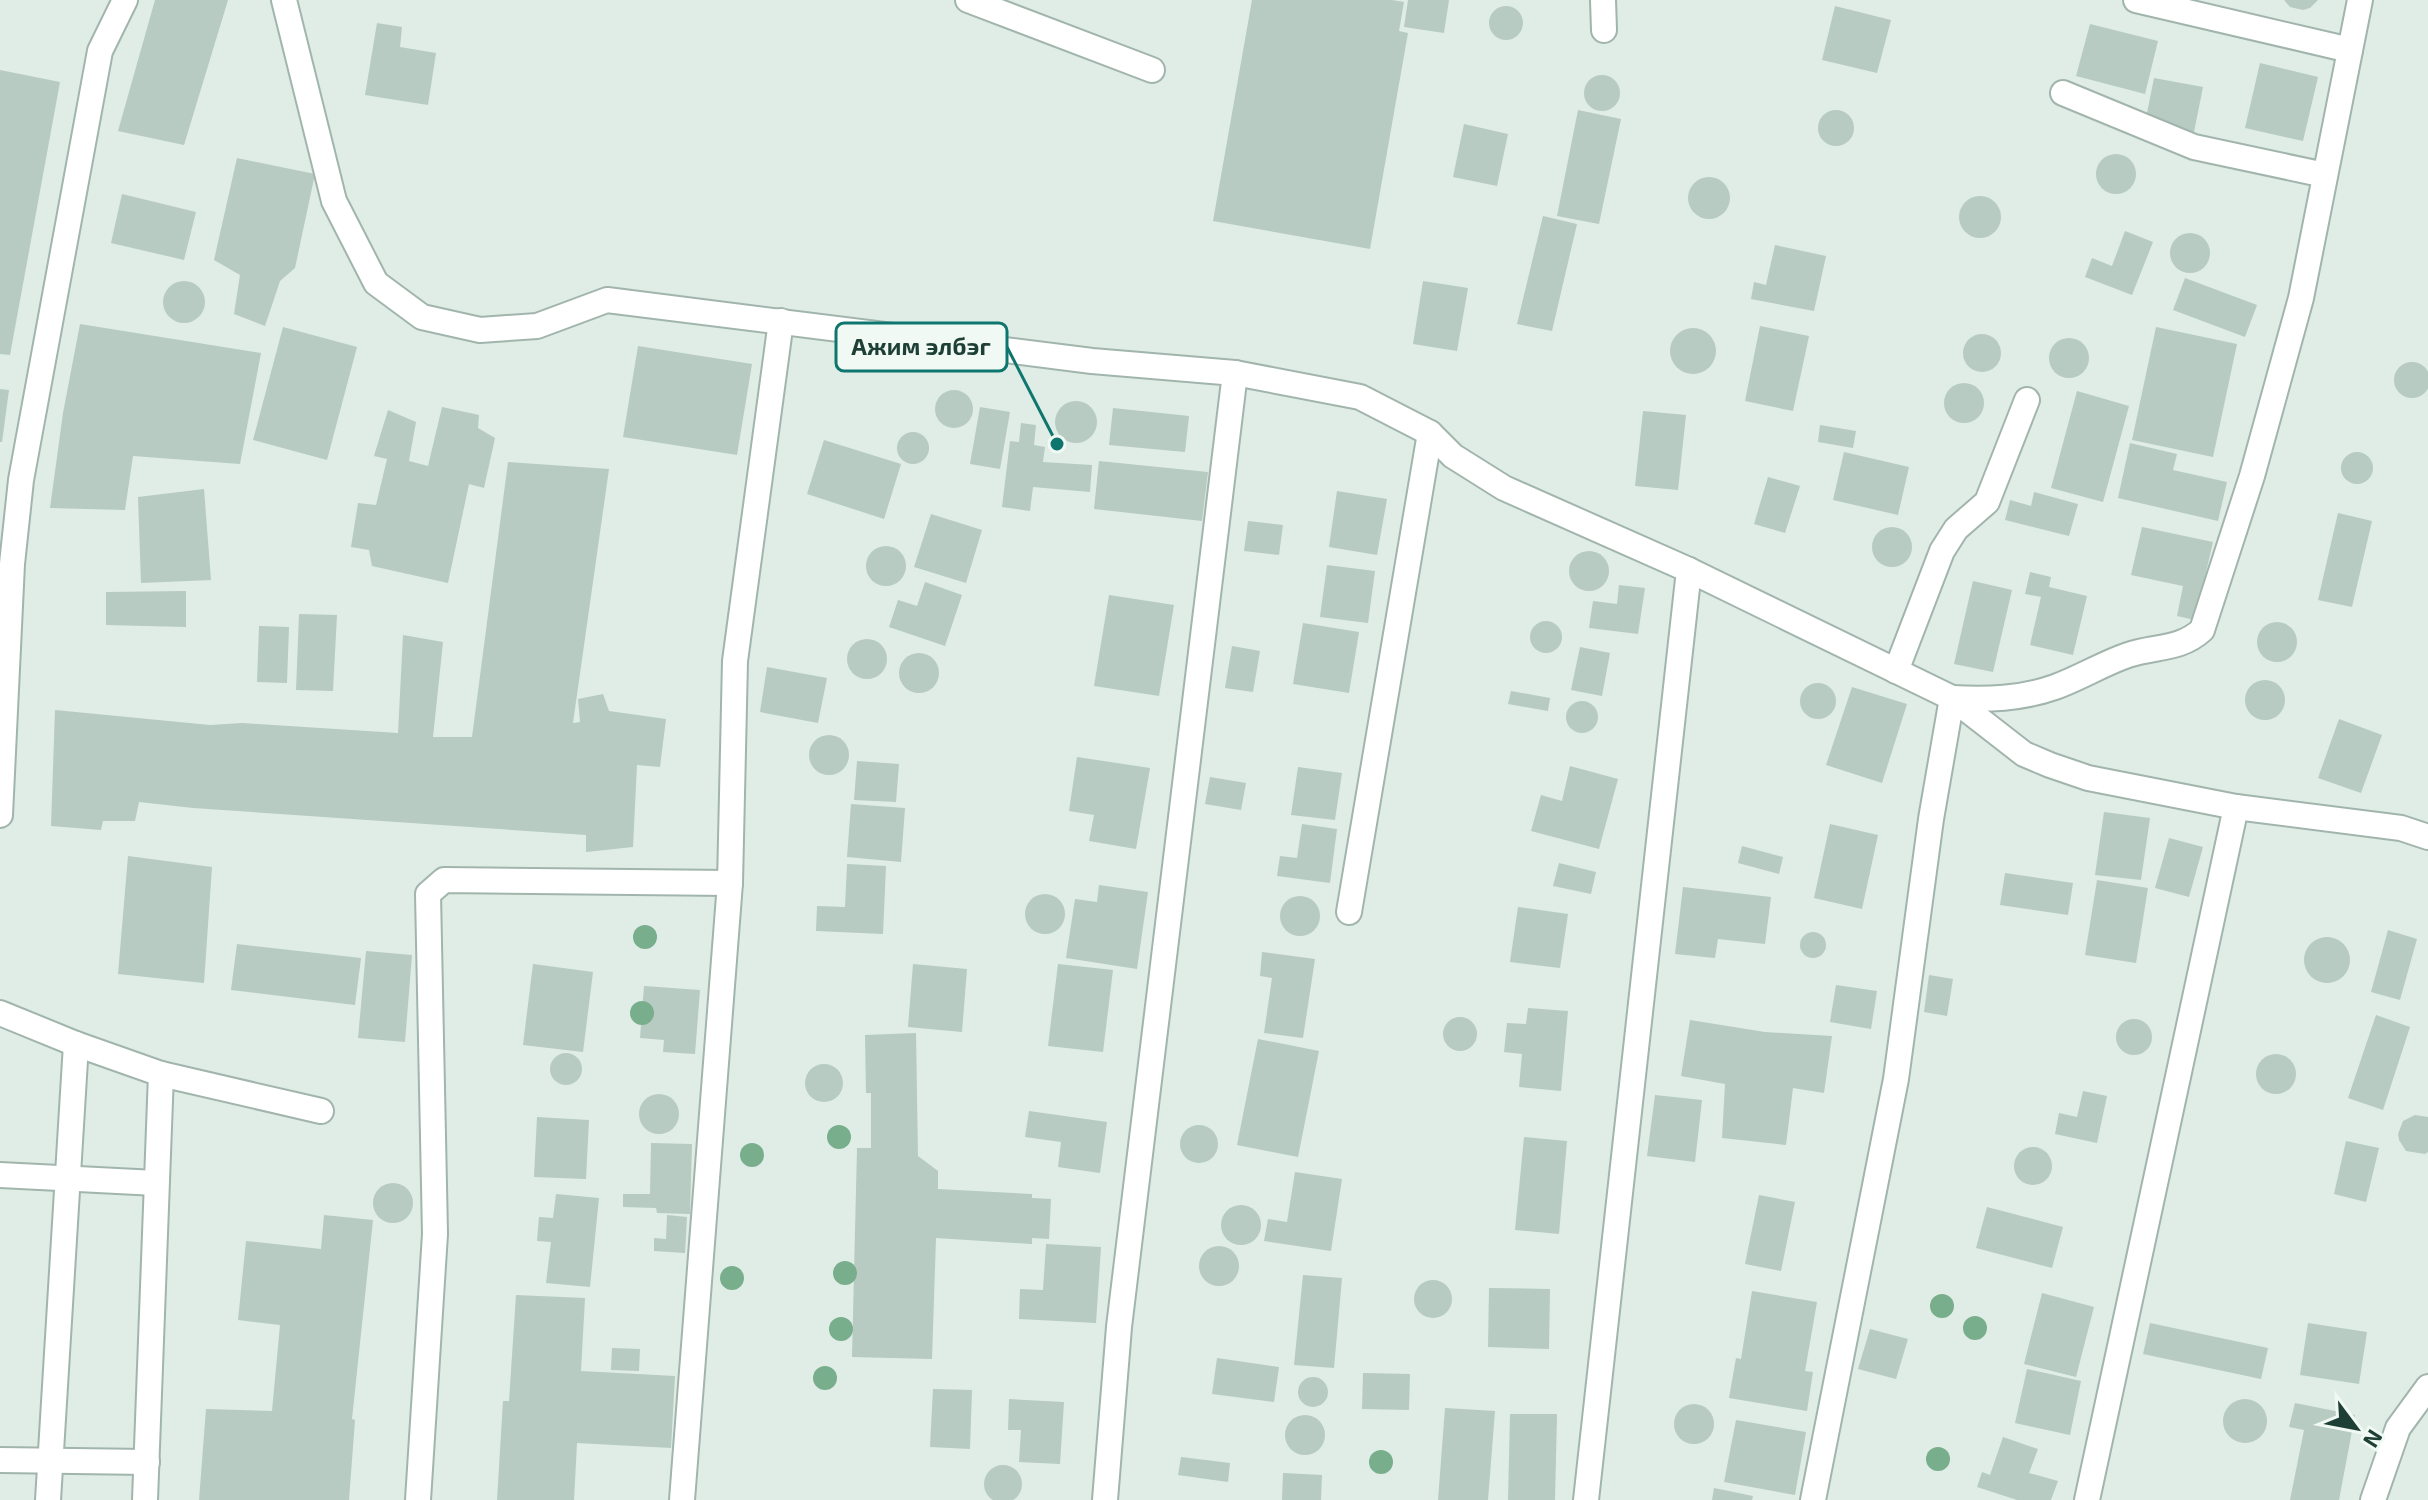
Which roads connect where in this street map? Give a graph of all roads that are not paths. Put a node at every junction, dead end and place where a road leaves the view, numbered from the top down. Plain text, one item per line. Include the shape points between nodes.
1 (125, 0) edge
2 (284, 0) edge
3 (968, 0) edge
4 (1603, 0) edge
5 (2136, 0) edge
6 (2360, 0) edge
7 (1604, 30) dead end
8 (2350, 50) junction
9 (1152, 70) dead end
10 (2063, 93) dead end
11 (2325, 175) junction
12 (781, 321) junction
13 (1235, 373) junction
14 (2027, 400) dead end
15 (1430, 433) junction
16 (1689, 570) junction
17 (1896, 671) junction
18 (1952, 698) junction
19 (2236, 807) junction
20 (0, 815) edge
21 (2428, 837) edge
22 (730, 883) junction
23 (1349, 912) dead end
24 (0, 1013) edge
25 (76, 1044) junction
26 (161, 1074) junction
27 (321, 1111) dead end
28 (0, 1175) edge
29 (67, 1178) junction
30 (156, 1183) junction
31 (2428, 1387) edge
32 (0, 1460) edge
33 (51, 1462) junction
34 (147, 1462) junction
35 (48, 1500) edge
36 (145, 1500) edge
37 (418, 1500) edge
38 (682, 1500) edge
39 (1105, 1500) edge
40 (1586, 1500) edge
41 (1813, 1500) edge
42 (2087, 1500) edge
43 (2373, 1500) edge

1 - 20 street via 100,51 21,480
2 - 12 street via 334,201 376,283 422,317 480,330 537,326 607,300
3 - 9 street
4 - 7 street
5 - 8 street
6 - 8 street
8 - 11 street
10 - 11 street via 2194,147
11 - 18 street via 2301,298 2202,630 2183,644 2131,654 2035,693
12 - 13 street via 1092,361
12 - 22 street via 735,661
13 - 15 street via 1360,397
13 - 39 street via 1119,1327
14 - 17 street via 1987,502 1956,529 1942,551
15 - 16 street via 1453,456 1504,488
15 - 23 street
16 - 17 street
16 - 40 street
17 - 18 street
18 - 19 street via 2024,754 2050,765 2088,778
18 - 41 street via 1896,1079
19 - 21 street via 2401,828
19 - 42 street
22 - 37 street via 444,880 428,894 435,1234
22 - 38 street
24 - 25 street
25 - 26 street
25 - 29 street
26 - 27 street
26 - 30 street
28 - 29 street
29 - 30 street
29 - 33 street
30 - 34 street
31 - 43 street via 2398,1428
32 - 33 street
33 - 34 street
33 - 35 street
34 - 36 street

